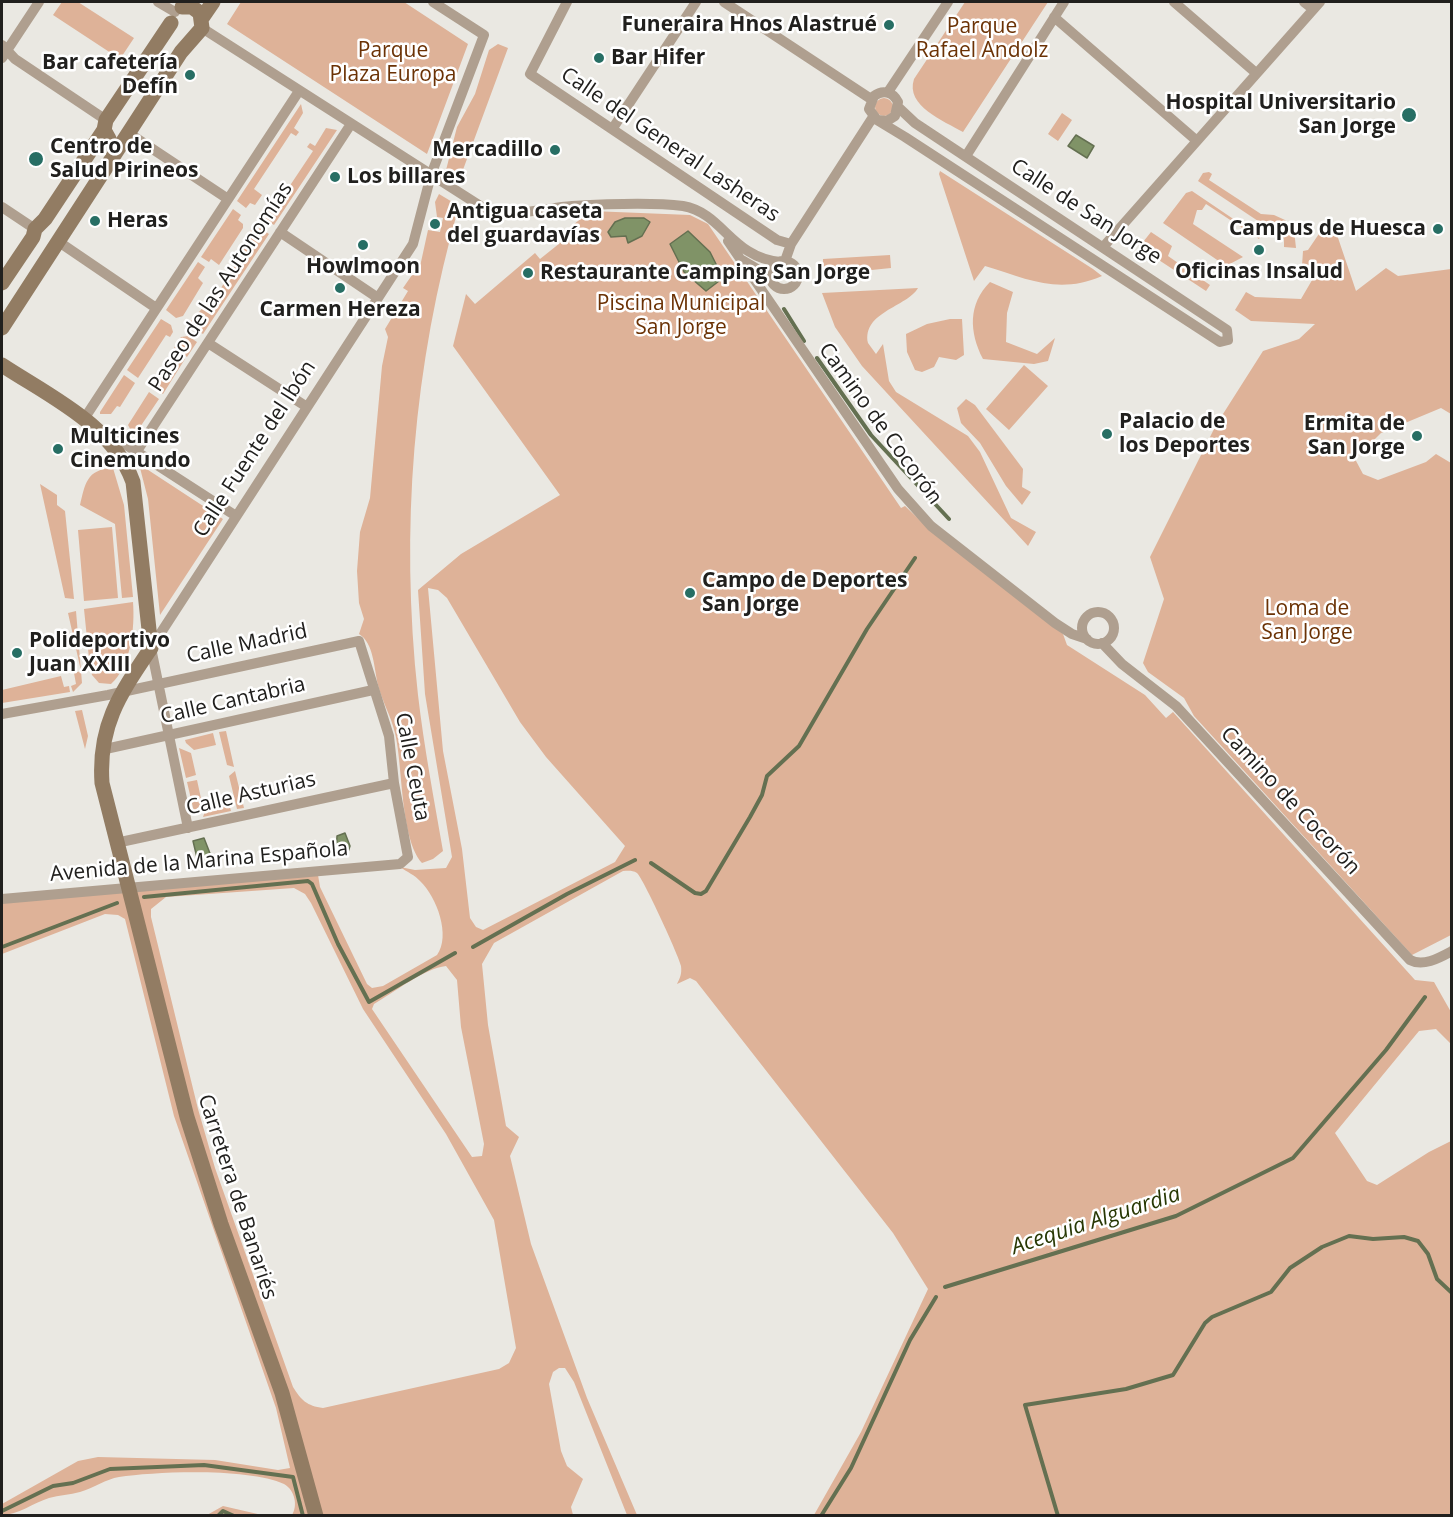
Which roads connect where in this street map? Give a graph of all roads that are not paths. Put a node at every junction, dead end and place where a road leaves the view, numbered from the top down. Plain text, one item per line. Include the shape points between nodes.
1 (39, 2) edge
2 (158, 2) edge
3 (213, 2) edge
4 (432, 2) edge
5 (567, 2) edge
6 (696, 2) edge
7 (724, 2) edge
8 (948, 2) edge
9 (1064, 2) edge
10 (1174, 2) edge
11 (1304, 2) edge
12 (1316, 5) edge
13 (179, 11) edge
14 (1054, 17) junction
15 (200, 27) junction
16 (3, 51) edge
17 (1256, 73) junction
18 (298, 91) junction
19 (888, 92) junction
20 (871, 99) junction
21 (898, 107) junction
22 (875, 119) junction
23 (107, 122) junction
24 (351, 124) junction
25 (613, 128) junction
26 (128, 134) junction
27 (1197, 141) junction
28 (966, 156) junction
29 (431, 175) junction
30 (228, 199) junction
31 (2, 207) edge
32 (719, 228) junction
33 (36, 230) junction
34 (280, 232) junction
35 (58, 243) junction
36 (791, 244) junction
37 (1104, 246) junction
38 (735, 253) junction
39 (783, 262) junction
40 (772, 281) junction
41 (2, 284) edge
42 (378, 298) junction
43 (771, 303) junction
44 (156, 308) junction
45 (2, 328) edge
46 (208, 343) junction
47 (2, 365) edge
48 (307, 407) junction
49 (84, 419) junction
50 (137, 451) junction
51 (129, 472) junction
52 (236, 516) junction
53 (1087, 639) junction
54 (359, 641) joint
55 (1102, 643) junction
56 (151, 648) junction
57 (156, 684) junction
58 (373, 690) junction
59 (121, 693) junction
60 (2, 714) edge
61 (168, 736) junction
62 (101, 750) junction
63 (394, 783) junction
64 (188, 828) junction
65 (116, 843) junction
66 (400, 864) joint
67 (128, 888) junction
68 (2, 899) edge
69 (1452, 951) edge
70 (316, 1515) edge

1 - 16 street
2 - 13 street
3 - 15 street
4 - 29 street, Calle Fuente del Ibón via 484,35
5 - 25 street, Calle del General Lasheras via 530,74
6 - 25 street
7 - 20 street
8 - 19 street
9 - 14 street
10 - 17 street
11 - 12 street
12 - 17 street
13 - 15 street via 192,7
13 - 15 street via 180,36
13 - 23 street
14 - 27 street
14 - 28 street
15 - 18 street
15 - 26 street
16 - 23 street
17 - 27 street
18 - 24 street
18 - 30 street, Paseo de las Autonomías
19 - 20 street
19 - 21 street via 896,98
20 - 22 street via 869,109
21 - 22 street via 892,119
21 - 28 street, Calle de San Jorge via 915,123
22 - 36 street
22 - 37 street, Calle de San Jorge via 1220,342 1228,340 1227,330
23 - 26 street via 124,116
23 - 26 street via 112,141
23 - 33 street
24 - 29 street
24 - 34 street, Paseo de las Autonomías
25 - 36 street, Calle del General Lasheras via 777,240
26 - 30 street
26 - 35 street
27 - 37 street
28 - 37 street, Calle de San Jorge
29 - 32 street via 495,212 574,206 682,206 702,213
29 - 42 street, Calle Fuente del Ibón via 413,244
30 - 44 street, Paseo de las Autonomías
31 - 33 street
32 - 38 street, Camino de Cocorón
32 - 39 street via 748,253
33 - 35 street via 53,224 59,230
33 - 35 street via 38,248 46,251
33 - 41 street
34 - 42 street
34 - 46 street, Paseo de las Autonomías
35 - 44 street
35 - 45 street
36 - 39 street
38 - 40 street, Camino de Cocorón
38 - 43 street, Camino de Cocorón
39 - 40 street via 773,267
39 - 40 street via 797,269 796,282 787,289
40 - 43 street
42 - 48 street, Calle Fuente del Ibón
43 - 53 street, Camino de Cocorón via 919,515 1055,623
44 - 49 street, Paseo de las Autonomías
46 - 48 street
46 - 50 street, Paseo de las Autonomías
47 - 49 street
48 - 52 street, Calle Fuente del Ibón
49 - 50 street
49 - 51 street via 110,442
50 - 51 street, Paseo de las Autonomías
50 - 52 street
51 - 56 street via 135,492
52 - 56 street, Calle Fuente del Ibón
53 - 55 street
53 - 55 street via 1082,629 1085,618 1094,612 1105,613 1113,621 1114,632
54 - 57 street, Calle Madrid
54 - 58 street, Calle Ceuta
55 - 69 street, Camino de Cocorón via 1122,664 1176,706 1410,960 1424,963
56 - 57 street
56 - 59 street, Calle Fuente del Ibón
57 - 59 street, Calle Madrid
57 - 61 street
58 - 61 street, Calle Cantabria
58 - 63 street, Calle Ceuta via 389,736
59 - 60 street, Calle Madrid
59 - 62 street, Calle Fuente del Ibón via 108,720
61 - 62 street, Calle Cantabria
61 - 64 street
62 - 65 street, Calle Fuente del Ibón via 102,783
63 - 64 street, Calle Asturias
63 - 66 street, Calle Ceuta via 408,852 407,860
64 - 65 street, Calle Asturias
65 - 67 street, Calle Fuente del Ibón
66 - 67 street, Avenida de la Marina Española
67 - 68 street, Avenida de la Marina Española
67 - 70 street, Carretera de Banariés via 187,1117 282,1394

